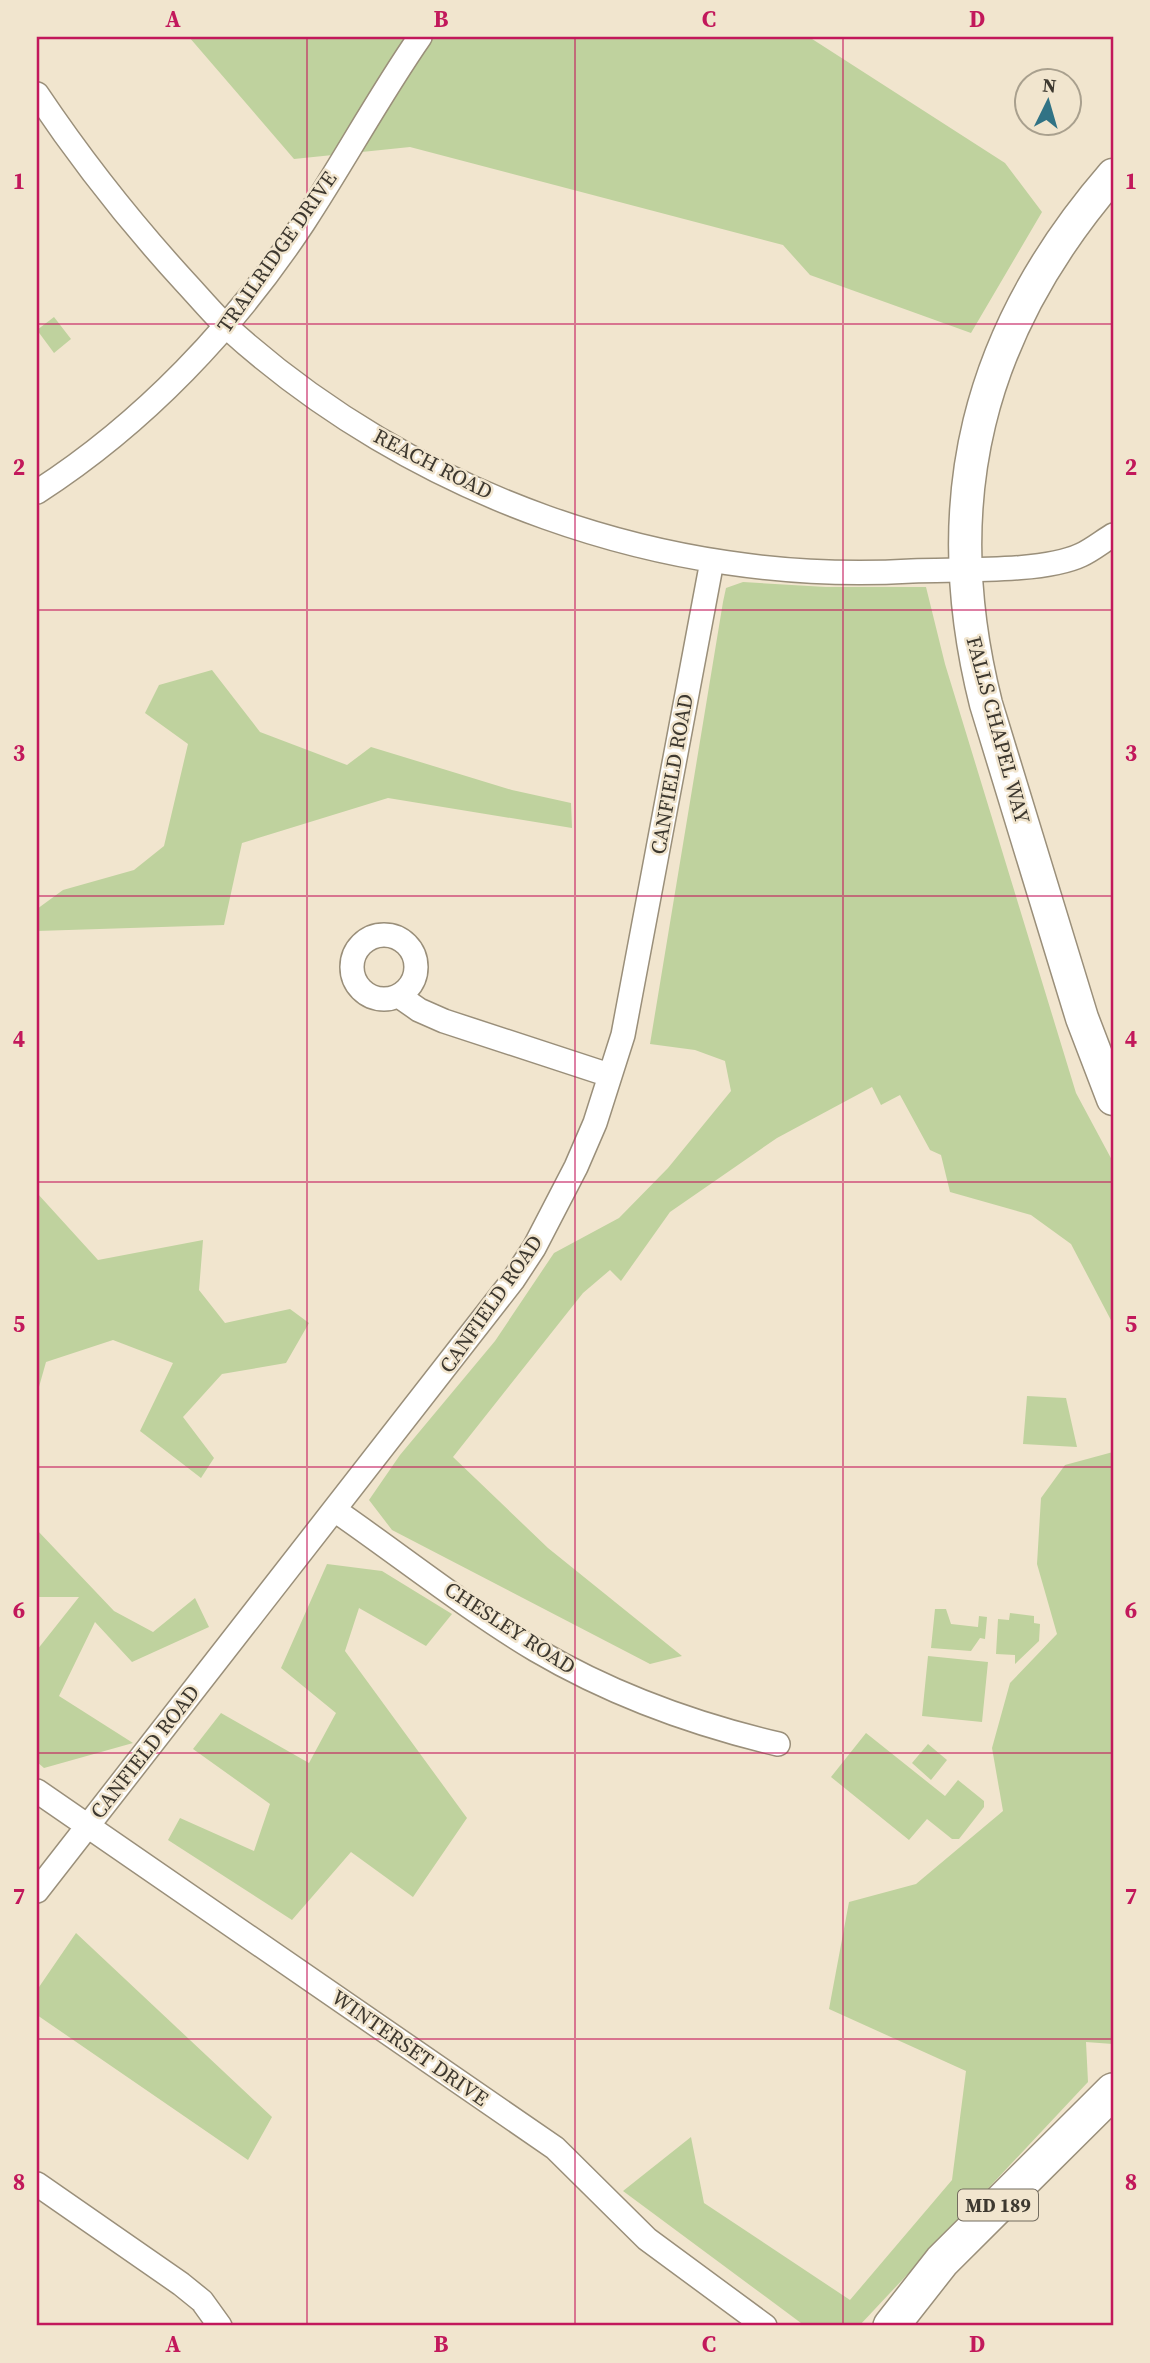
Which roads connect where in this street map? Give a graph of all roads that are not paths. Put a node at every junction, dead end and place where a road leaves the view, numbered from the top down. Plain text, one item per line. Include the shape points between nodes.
1 (420, 37) edge
2 (37, 94) edge
3 (1113, 175) edge
4 (227, 327) junction
5 (37, 492) edge
6 (1113, 535) edge
7 (712, 561) junction
8 (964, 568) junction
9 (400, 996) dead end
10 (609, 1075) junction
11 (1113, 1099) edge
12 (336, 1511) junction
13 (778, 1744) dead end
14 (37, 1791) edge
15 (86, 1826) junction
16 (37, 1891) edge
17 (1113, 2091) edge
18 (37, 2184) edge
19 (220, 2326) edge
20 (765, 2326) edge
21 (891, 2326) edge

1 - 4 street, TRAILRIDGE DRIVE via 303,223
2 - 4 street, REACH ROAD via 135,228
3 - 8 street, FALLS CHAPEL WAY via 1037,277 998,361 968,483
4 - 5 street, TRAILRIDGE DRIVE via 104,443
4 - 7 street, REACH ROAD via 333,409 435,470 533,513 593,533
6 - 8 street, REACH ROAD via 1080,556 1041,565
7 - 8 street, REACH ROAD via 876,573
7 - 10 street, CANFIELD ROAD via 639,956 623,1035
8 - 11 street, FALLS CHAPEL WAY via 975,661 986,704 1083,1018
9 - 10 street via 443,1021
10 - 12 street, CANFIELD ROAD via 576,1167 534,1248
12 - 13 street, CHESLEY ROAD via 536,1650 655,1707
12 - 15 street, CANFIELD ROAD
14 - 15 street, WINTERSET DRIVE
15 - 16 street, CANFIELD ROAD
15 - 20 street, WINTERSET DRIVE via 555,2148 674,2262
17 - 21 main road, MD 189 via 942,2261
18 - 19 street via 181,2284 202,2301

